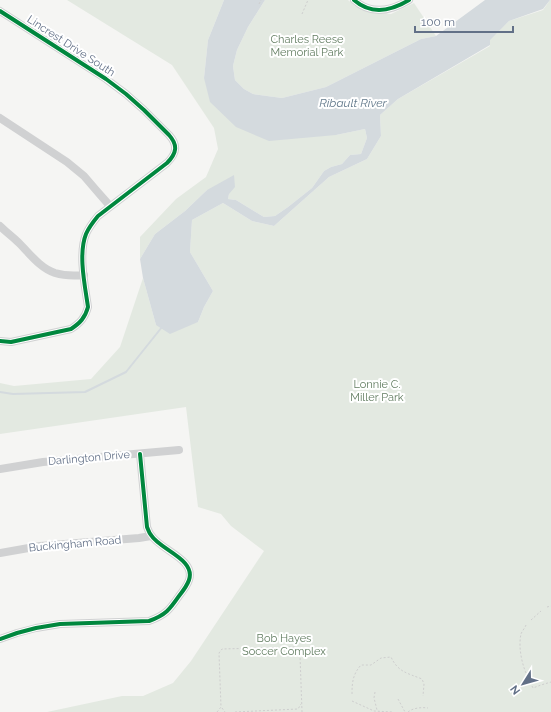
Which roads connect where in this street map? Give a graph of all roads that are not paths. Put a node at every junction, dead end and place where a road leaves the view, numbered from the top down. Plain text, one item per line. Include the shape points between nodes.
1 (409, 0) edge
2 (355, 1) edge
3 (0, 11) edge
4 (0, 118) edge
5 (110, 206) junction
6 (0, 226) edge
7 (84, 275) junction
8 (0, 341) edge
9 (179, 450) dead end
10 (140, 454) junction
11 (0, 469) edge
12 (151, 536) junction
13 (0, 553) edge
14 (0, 639) edge

1 - 2 street via 382,10 365,7
3 - 5 street, Lincrest Drive South via 106,79 144,110 173,139 175,151 172,158
4 - 5 street via 67,162 84,176
5 - 7 street via 90,225 86,234 82,255
6 - 7 street via 47,269 69,276
7 - 8 street via 88,307 78,325 71,329 11,342
9 - 10 street, Darlington Drive
10 - 11 street, Darlington Drive via 43,462
10 - 12 street via 147,527
12 - 13 street, Buckingham Road via 40,546
12 - 14 street via 183,560 190,572 187,585 164,614 149,621 60,624 17,632

